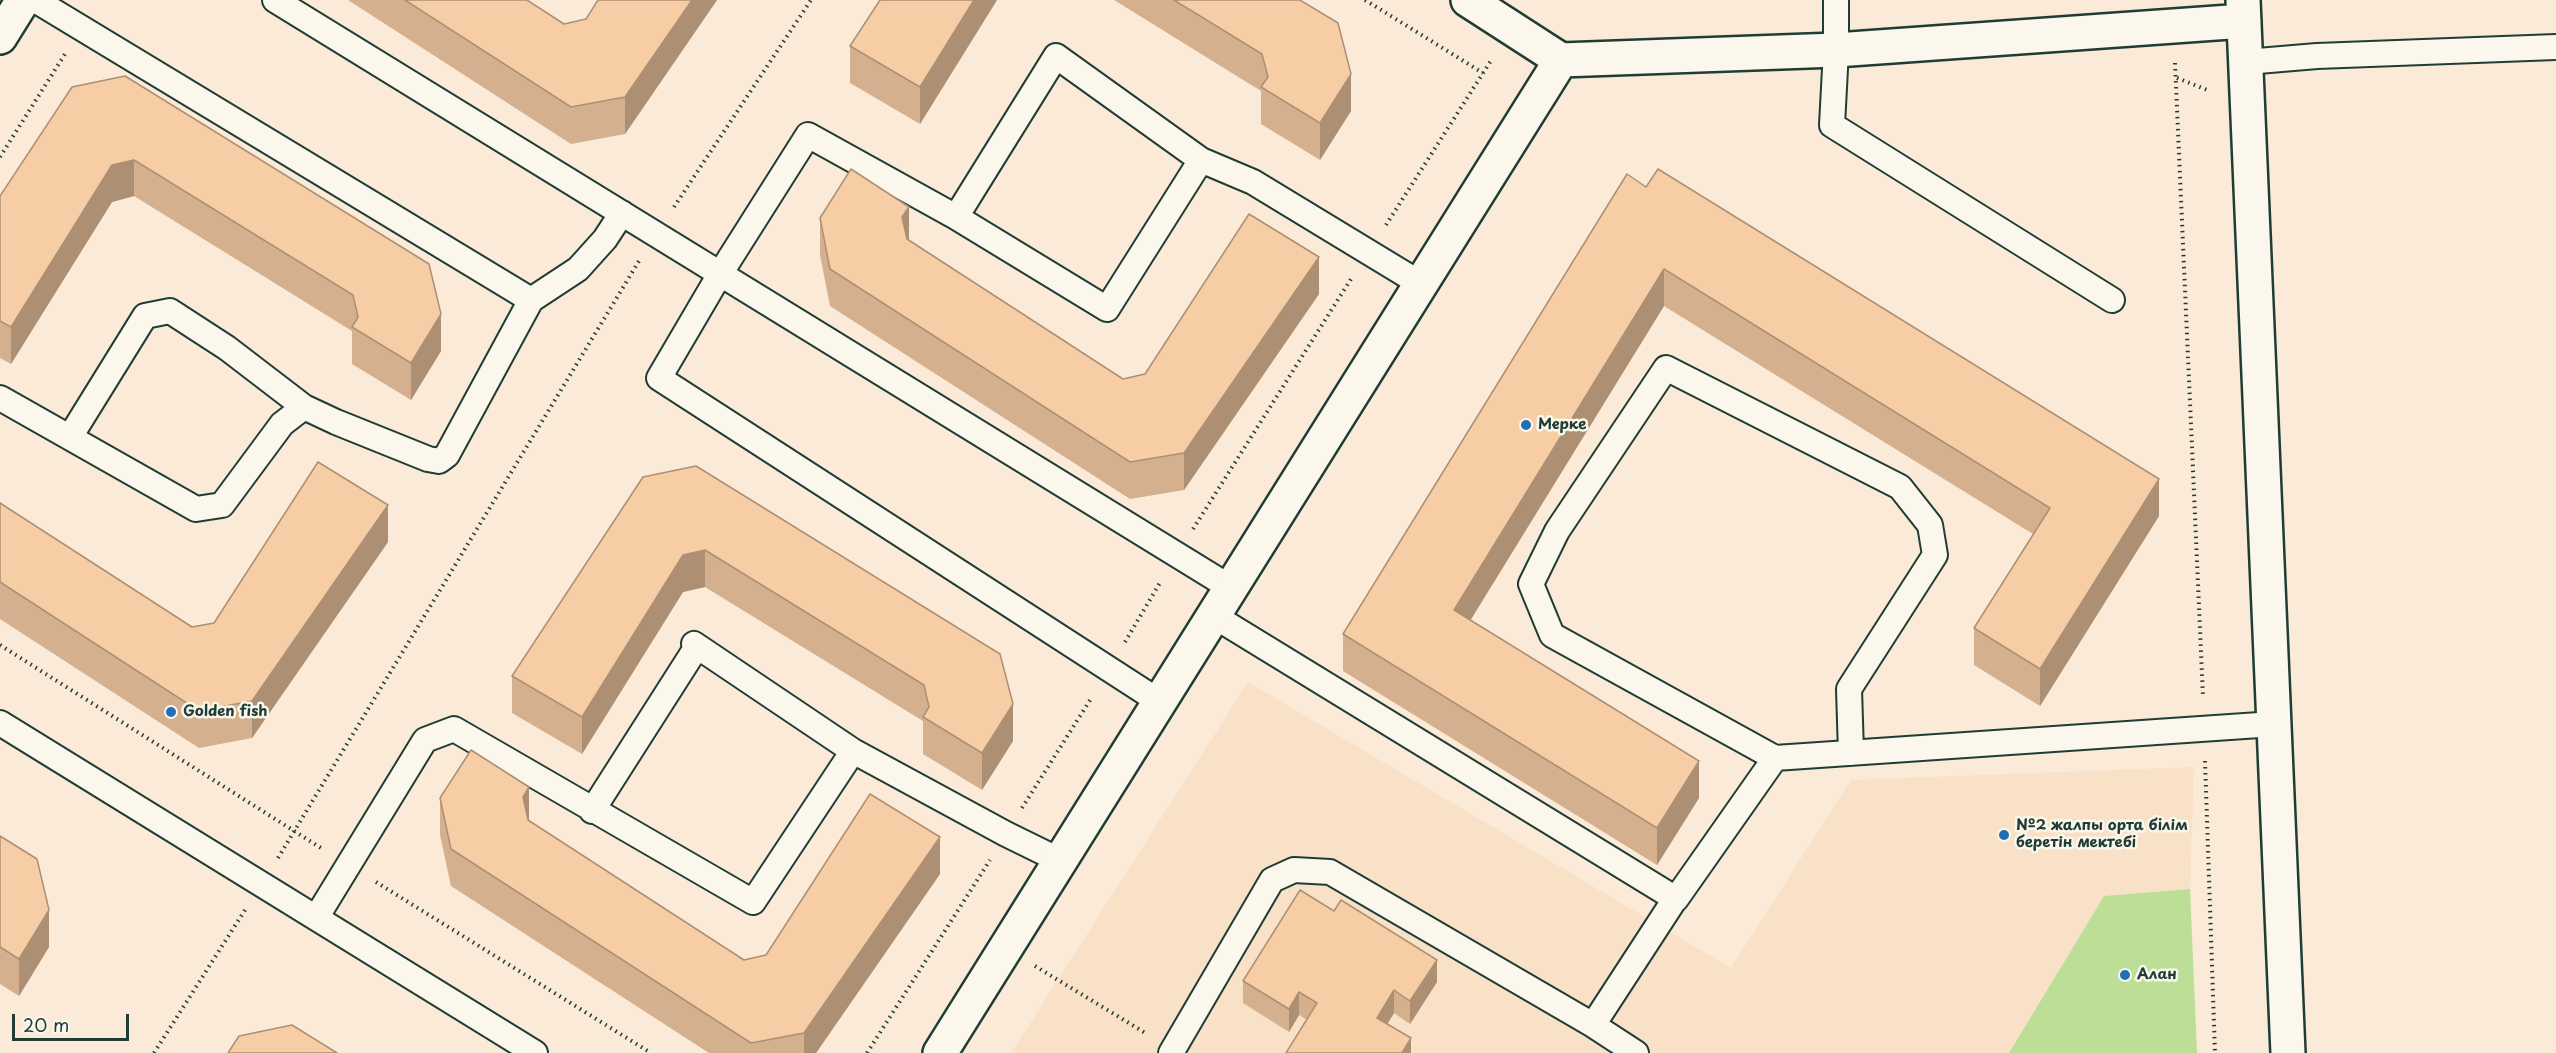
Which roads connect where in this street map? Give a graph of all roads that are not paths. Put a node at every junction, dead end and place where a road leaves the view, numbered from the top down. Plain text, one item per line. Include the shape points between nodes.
1 (23, 0) edge
2 (35, 0) edge
3 (275, 0) edge
4 (1468, 0) edge
5 (1836, 0) edge
6 (2244, 11) edge
7 (0, 37) edge
8 (2556, 47) edge
9 (1836, 50) junction
10 (1561, 60) junction
11 (2246, 62) junction
12 (1201, 160) junction
13 (622, 213) junction
14 (956, 218) junction
15 (720, 274) junction
16 (1421, 284) junction
17 (531, 300) junction
18 (2112, 300) dead end
19 (0, 398) edge
20 (304, 407) junction
21 (70, 437) junction
22 (1231, 588) junction
23 (1214, 616) junction
24 (1160, 702) junction
25 (0, 723) edge
26 (2274, 724) junction
27 (853, 751) junction
28 (1851, 753) junction
29 (1775, 758) junction
30 (592, 811) junction
31 (1061, 861) junction
32 (1675, 899) junction
33 (316, 918) junction
34 (1593, 1025) junction
35 (1172, 1052) edge
36 (535, 1053) edge
37 (940, 1053) edge
38 (1636, 1053) edge
39 (2288, 1053) edge

1 - 7 street
2 - 17 lane
3 - 13 lane
4 - 10 street
5 - 9 lane
6 - 9 street via 2172,26
6 - 11 street
8 - 11 lane
9 - 10 street
9 - 18 lane via 1832,125
10 - 16 street
11 - 26 street
12 - 14 lane via 1107,309
12 - 14 lane via 1056,56
12 - 16 lane via 1253,182
13 - 15 lane
13 - 17 lane via 578,269
14 - 15 lane via 808,135
15 - 22 lane
15 - 24 lane via 659,378
16 - 22 street
17 - 20 lane via 447,455 439,461
19 - 21 lane
20 - 21 lane via 282,424 222,505 196,509
20 - 21 lane via 227,348 170,311 145,315
22 - 23 street
23 - 24 street
23 - 32 lane
24 - 31 street
25 - 33 lane
26 - 28 lane
26 - 39 street
27 - 30 lane via 753,902
27 - 30 lane via 694,644 696,648
27 - 31 lane
28 - 29 lane
28 - 29 lane via 1849,689 1935,555 1930,525 1900,487 1666,368 1557,531 1531,584 1552,635
29 - 32 lane
30 - 33 lane via 454,729 425,740
31 - 37 street
32 - 34 lane
33 - 36 lane
34 - 35 lane via 1330,872 1294,870 1272,880
34 - 38 lane

